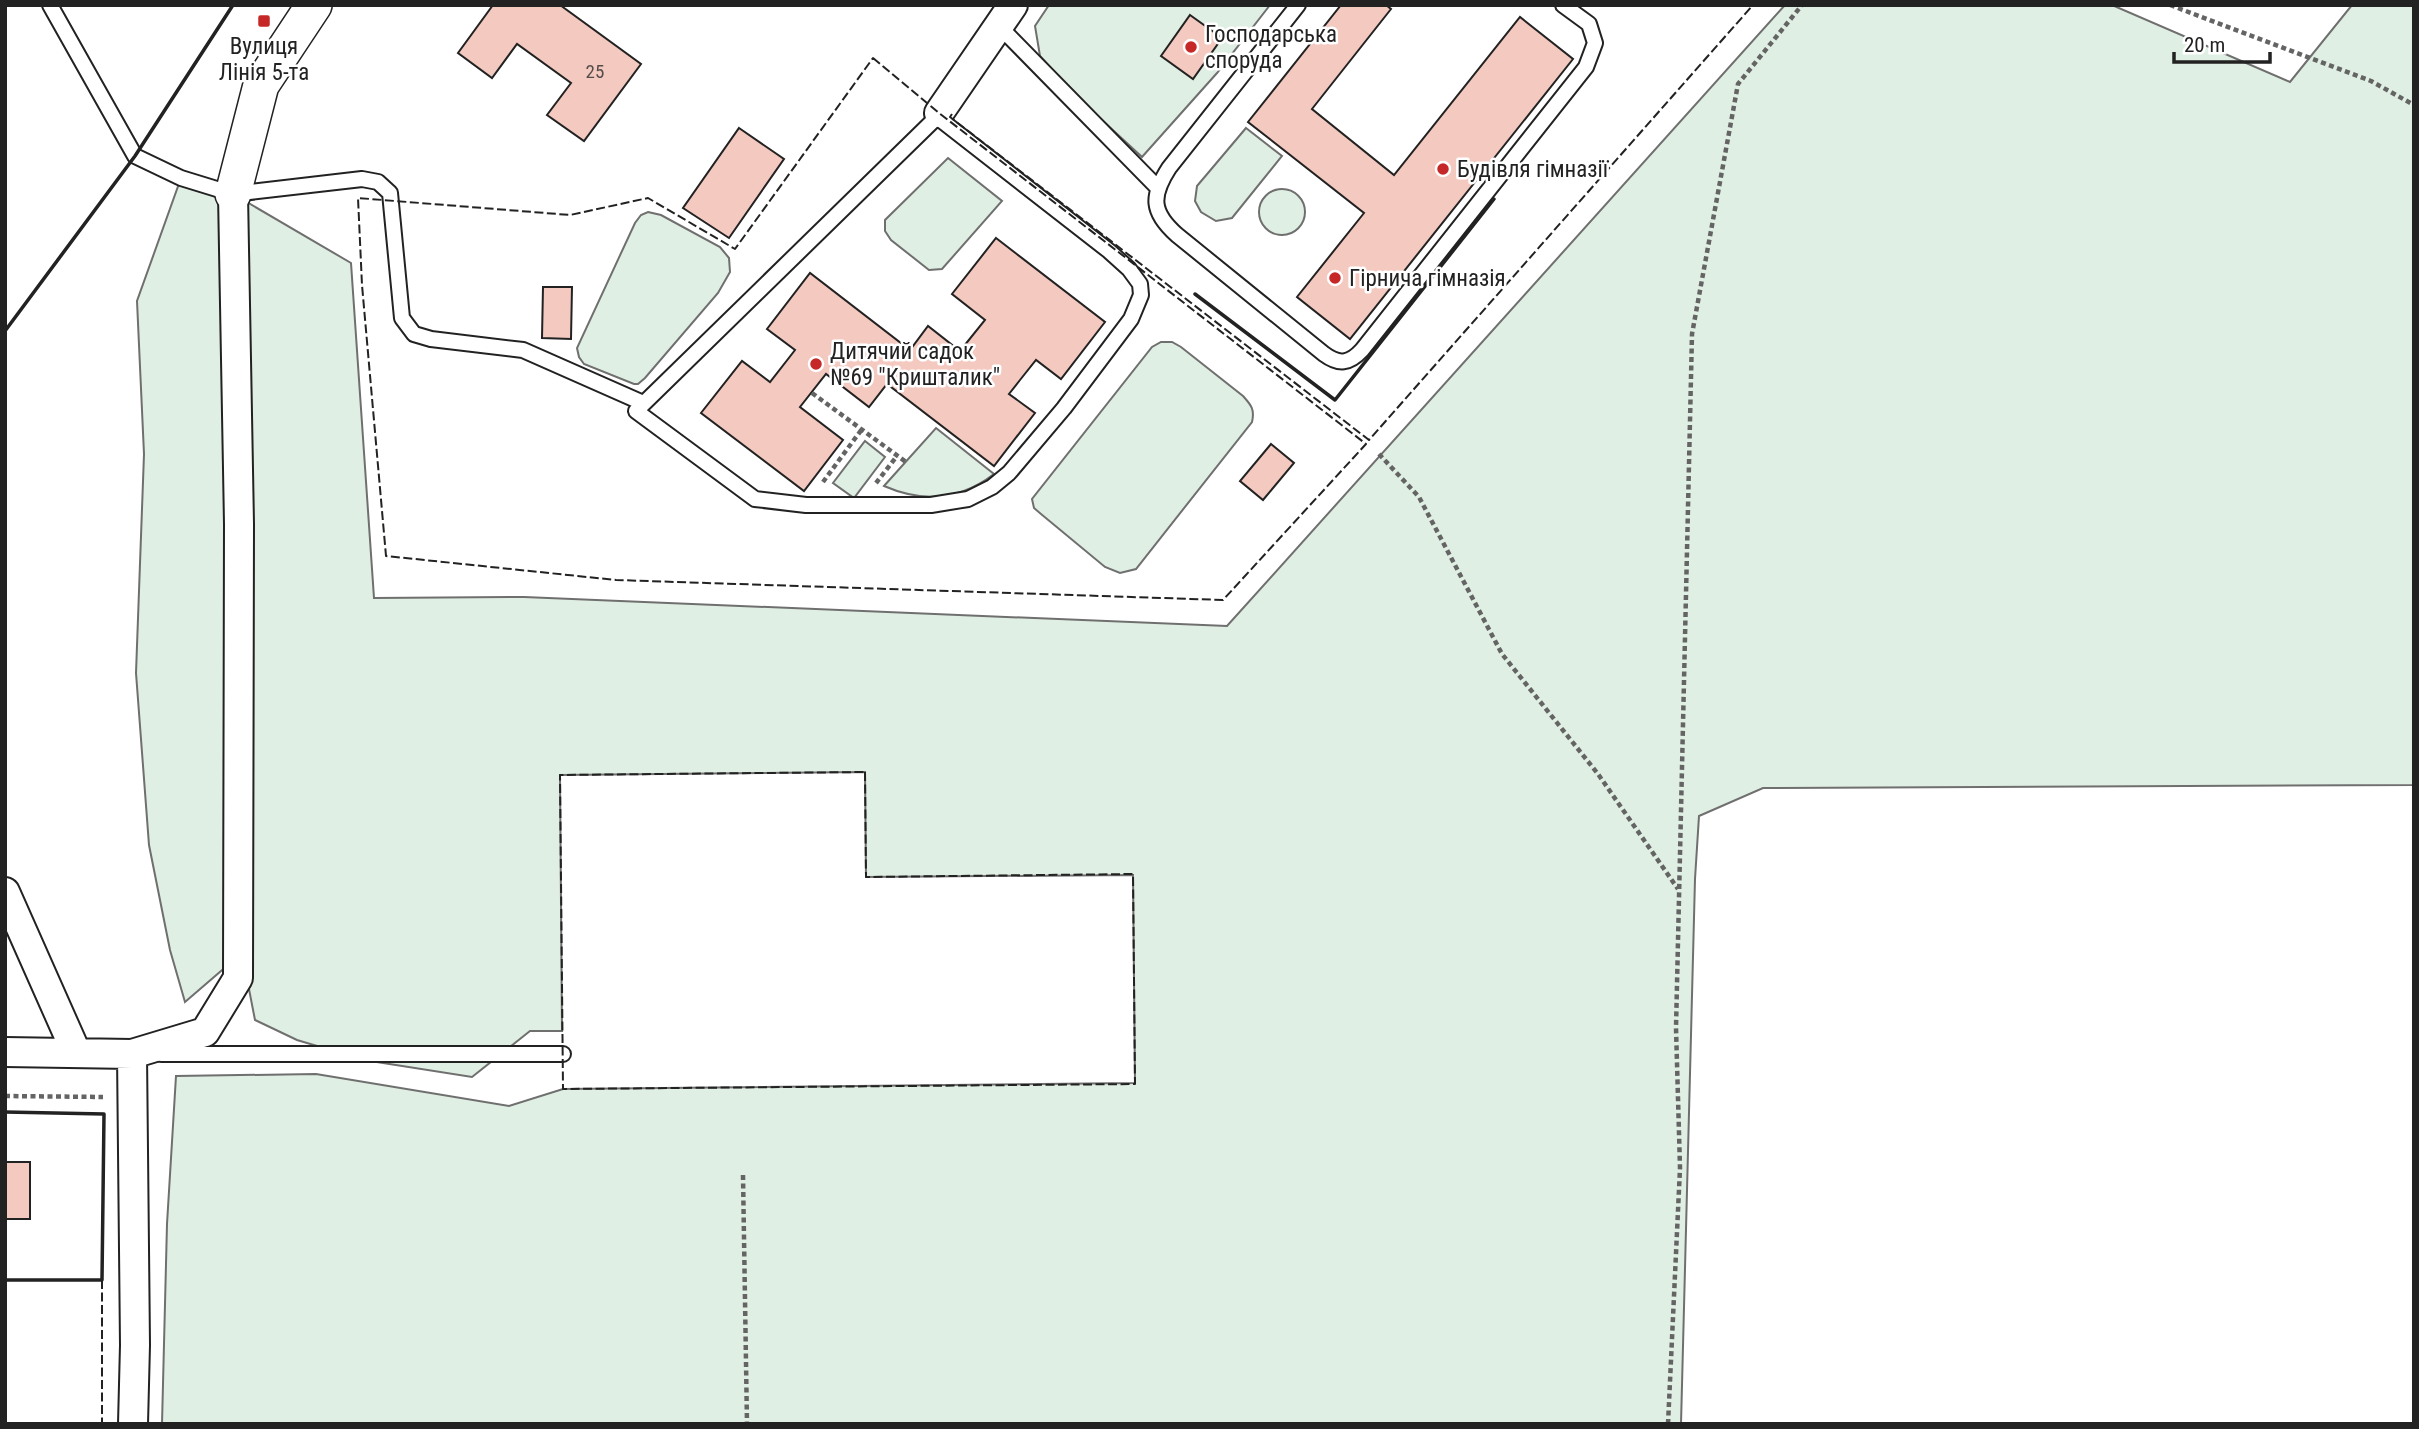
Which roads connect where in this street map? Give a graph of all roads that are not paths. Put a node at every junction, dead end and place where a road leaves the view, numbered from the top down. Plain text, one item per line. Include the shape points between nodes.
1 (50, 5) edge
2 (314, 5) edge
3 (1298, 5) edge
4 (1572, 8) edge
5 (1006, 16) edge
6 (938, 115) junction
7 (1157, 187) junction
8 (233, 194) junction
9 (643, 403) junction
10 (5, 892) edge
11 (5, 1052) edge
12 (76, 1052) junction
13 (131, 1054) junction
14 (563, 1054) dead end
15 (132, 1424) edge

1 - 8 lane via 135,156 181,178
2 - 8 street via 261,85
3 - 7 lane
4 - 7 lane via 1589,24 1595,43 1586,67 1354,359 1332,360 1163,223 1156,206
5 - 6 street
5 - 7 lane via 1007,37
6 - 9 lane
6 - 9 lane via 1110,251 1140,284 1141,295 1122,332 1009,473 979,495 953,503 806,505 755,499 636,411
8 - 9 lane via 362,179 378,182 390,193 402,318 414,334 523,349
8 - 13 street via 239,524 238,978 205,1032
10 - 12 street
11 - 12 street
12 - 13 street
13 - 14 lane
13 - 15 street

